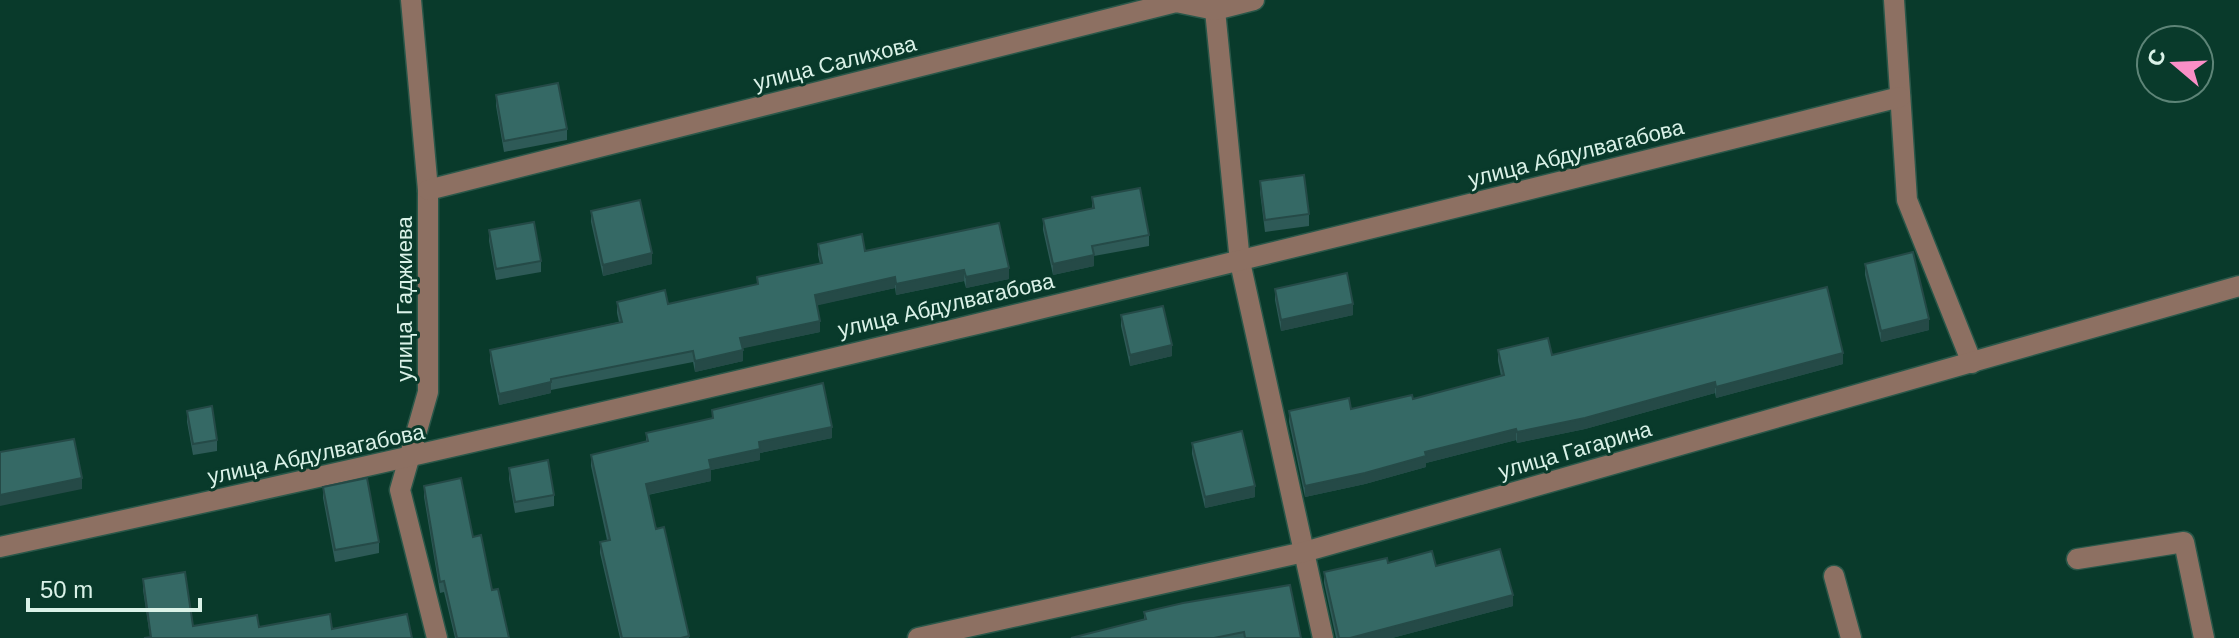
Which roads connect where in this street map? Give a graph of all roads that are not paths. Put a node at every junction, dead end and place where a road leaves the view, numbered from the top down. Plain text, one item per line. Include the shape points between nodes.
1 (411, 0) edge
2 (1254, 0) edge
3 (1894, 0) edge
4 (1214, 5) edge
5 (1900, 97) junction
6 (428, 190) junction
7 (1240, 262) junction
8 (2239, 286) edge
9 (1972, 363) junction
10 (409, 459) junction
11 (0, 547) edge
12 (1304, 552) junction
13 (2077, 559) dead end
14 (1834, 576) dead end
15 (437, 638) edge
16 (918, 638) edge
17 (1323, 638) edge
18 (1851, 638) edge
19 (2204, 638) edge

1 - 6 street, улица Гаджиева
2 - 4 street, улица Салихова
3 - 5 street
4 - 6 street, улица Салихова via 1176,2
4 - 7 street
5 - 7 street, улица Абдулвагабова
5 - 9 street via 1907,200
6 - 10 street, улица Гаджиева via 428,392
7 - 10 street, улица Абдулвагабова
7 - 12 street
8 - 9 street, улица Гагарина
9 - 12 street, улица Гагарина
10 - 11 street, улица Абдулвагабова
10 - 15 street, улица Гаджиева via 400,490
12 - 16 street, улица Гагарина
12 - 17 street
13 - 19 street via 2184,542
14 - 18 street

